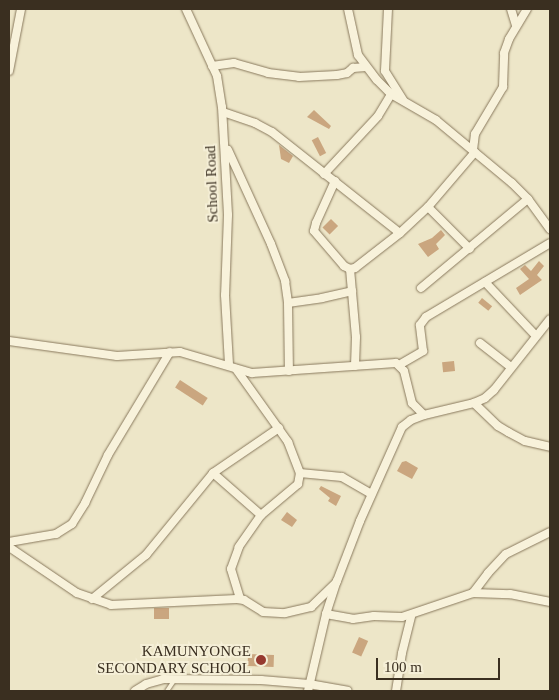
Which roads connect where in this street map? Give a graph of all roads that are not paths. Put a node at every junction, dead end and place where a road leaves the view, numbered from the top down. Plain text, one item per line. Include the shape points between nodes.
1 (21, 9) edge
2 (186, 9) edge
3 (348, 9) edge
4 (388, 9) edge
5 (511, 9) edge
6 (527, 9) edge
7 (516, 25) junction
8 (212, 66) junction
9 (366, 67) junction
10 (9, 71) edge
11 (391, 94) junction
12 (406, 104) junction
13 (222, 112) junction
14 (225, 142) junction
15 (474, 151) junction
16 (324, 174) junction
17 (334, 181) junction
18 (528, 199) junction
19 (428, 207) junction
20 (550, 229) edge
21 (400, 233) junction
22 (550, 244) edge
23 (470, 249) junction
24 (350, 269) junction
25 (485, 282) junction
26 (421, 288) dead end
27 (352, 291) junction
28 (288, 303) junction
29 (550, 319) edge
30 (536, 336) junction
31 (9, 341) edge
32 (480, 343) dead end
33 (170, 352) junction
34 (229, 364) junction
35 (399, 365) junction
36 (355, 366) junction
37 (511, 367) junction
38 (236, 369) junction
39 (289, 371) junction
40 (474, 403) junction
41 (424, 414) junction
42 (279, 428) junction
43 (550, 447) edge
44 (213, 473) junction
45 (300, 473) junction
46 (372, 494) junction
47 (261, 515) junction
48 (550, 532) edge
49 (9, 542) edge
50 (9, 546) edge
51 (337, 581) junction
52 (473, 593) junction
53 (240, 599) junction
54 (92, 600) junction
55 (550, 602) edge
56 (326, 614) junction
57 (411, 616) junction
58 (175, 679) junction
59 (308, 688) edge
60 (135, 691) edge
61 (167, 691) edge
62 (347, 691) edge
63 (396, 691) edge

1 - 10 street
2 - 8 street, School Road
3 - 9 street via 353,40
4 - 12 street via 385,71
5 - 7 street
6 - 7 street
7 - 15 street via 504,52 503,87 475,134
8 - 9 street via 234,62 268,73 299,77 338,75 353,68
8 - 13 street, School Road via 217,76
9 - 11 street
11 - 12 street
11 - 16 street via 378,116
12 - 15 street via 436,120
13 - 14 street, School Road
13 - 16 street via 272,132
14 - 28 street via 271,244 285,281
14 - 34 street, School Road via 228,215 225,296
15 - 18 street
15 - 19 street
16 - 17 street
17 - 21 street
17 - 24 street via 314,231 330,252
18 - 20 street
18 - 23 street
19 - 21 street
19 - 23 street
21 - 24 street via 362,265
22 - 25 street
23 - 26 street
24 - 27 street
25 - 30 street
25 - 35 street via 426,317 420,325 423,351
27 - 28 street
27 - 36 street
28 - 39 street
29 - 30 street
30 - 37 street
31 - 33 street via 117,356
32 - 37 street
33 - 34 street
33 - 49 street via 112,448 72,524 56,534
34 - 38 street
35 - 36 street via 390,362
35 - 41 street via 404,371 412,403
36 - 39 street
37 - 40 street via 494,390
38 - 39 street
38 - 42 street
40 - 41 street
40 - 43 street via 508,432 525,441
41 - 46 street via 402,427
42 - 44 street
42 - 45 street
44 - 47 street
44 - 54 street via 146,555
45 - 46 street via 342,477
45 - 47 street via 298,484 292,491
46 - 51 street
47 - 53 street via 233,559 231,568
48 - 52 street via 506,554
50 - 54 street
51 - 53 street via 311,607 285,612 263,612
51 - 56 street
52 - 55 street via 510,594
52 - 57 street
53 - 54 street via 128,605
56 - 57 street via 360,619
56 - 59 street
57 - 63 street
58 - 59 street
58 - 60 street via 154,680
58 - 61 lane
59 - 62 street

